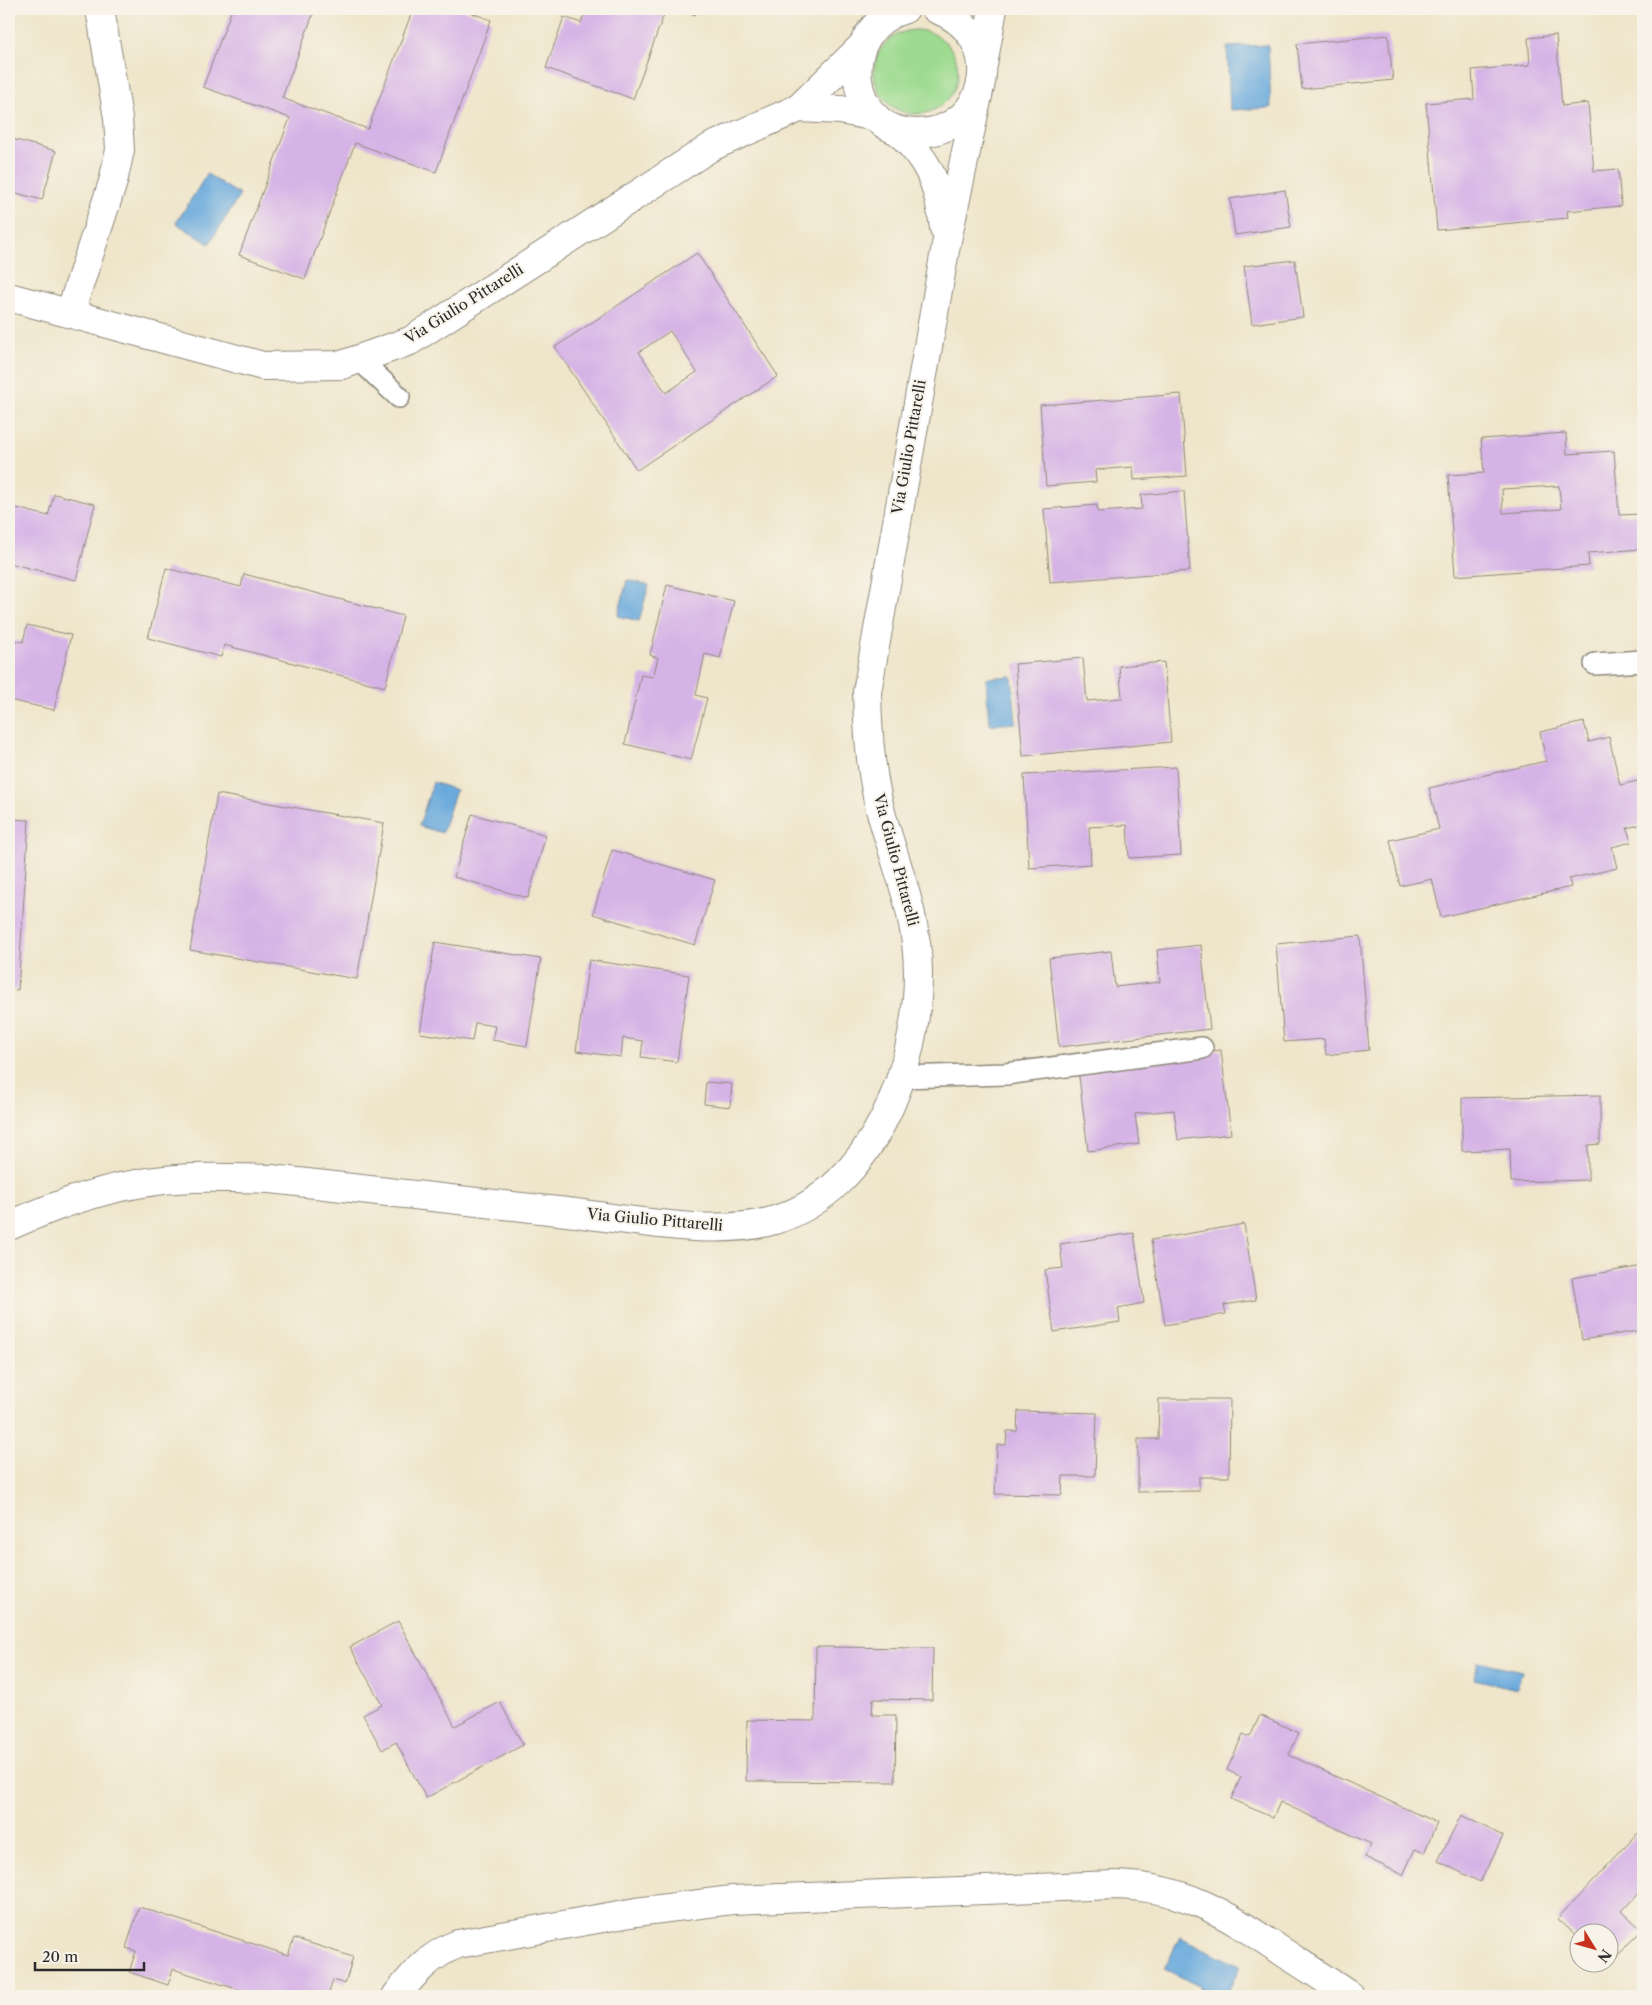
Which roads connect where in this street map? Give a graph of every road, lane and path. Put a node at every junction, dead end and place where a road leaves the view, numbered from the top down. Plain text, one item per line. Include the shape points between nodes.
1 (100, 9) edge
2 (936, 9) edge
3 (994, 9) edge
4 (897, 10) edge
5 (860, 48) junction
6 (981, 79) junction
7 (799, 108) junction
8 (887, 123) junction
9 (946, 245) junction
10 (9, 297) edge
11 (70, 313) junction
12 (359, 359) junction
13 (399, 397) dead end
14 (1643, 661) edge
15 (1595, 664) dead end
16 (1202, 1048) dead end
17 (901, 1078) junction
18 (9, 1226) edge
19 (396, 1996) edge
20 (1350, 1996) edge

1 - 11 street via 118,118 120,150 113,182
2 - 6 street via 952,15 968,29 978,46
3 - 6 street, Via Giulio Pittarelli
4 - 5 street via 867,33
5 - 7 street, Via Giulio Pittarelli
5 - 8 street via 856,67 858,85 865,102
6 - 8 street via 969,109 955,122 937,130 917,133
6 - 9 street, Via Giulio Pittarelli
7 - 8 street, Via Giulio Pittarelli via 841,110
7 - 12 street, Via Giulio Pittarelli via 711,147 410,341
8 - 9 street, Via Giulio Pittarelli via 920,154 931,173 940,203
9 - 17 street, Via Giulio Pittarelli via 867,692 873,770 917,945 915,1012
10 - 11 street, Via Giulio Pittarelli
11 - 12 street, Via Giulio Pittarelli via 263,366 342,365
12 - 13 lane
14 - 15 lane
16 - 17 lane via 1006,1074
17 - 18 street, Via Giulio Pittarelli via 876,1133 840,1180 800,1210 752,1226 679,1225 281,1180 196,1178 144,1183 65,1203
19 - 20 street via 430,1959 458,1944 674,1906 763,1898 1115,1885 1151,1889 1213,1908

